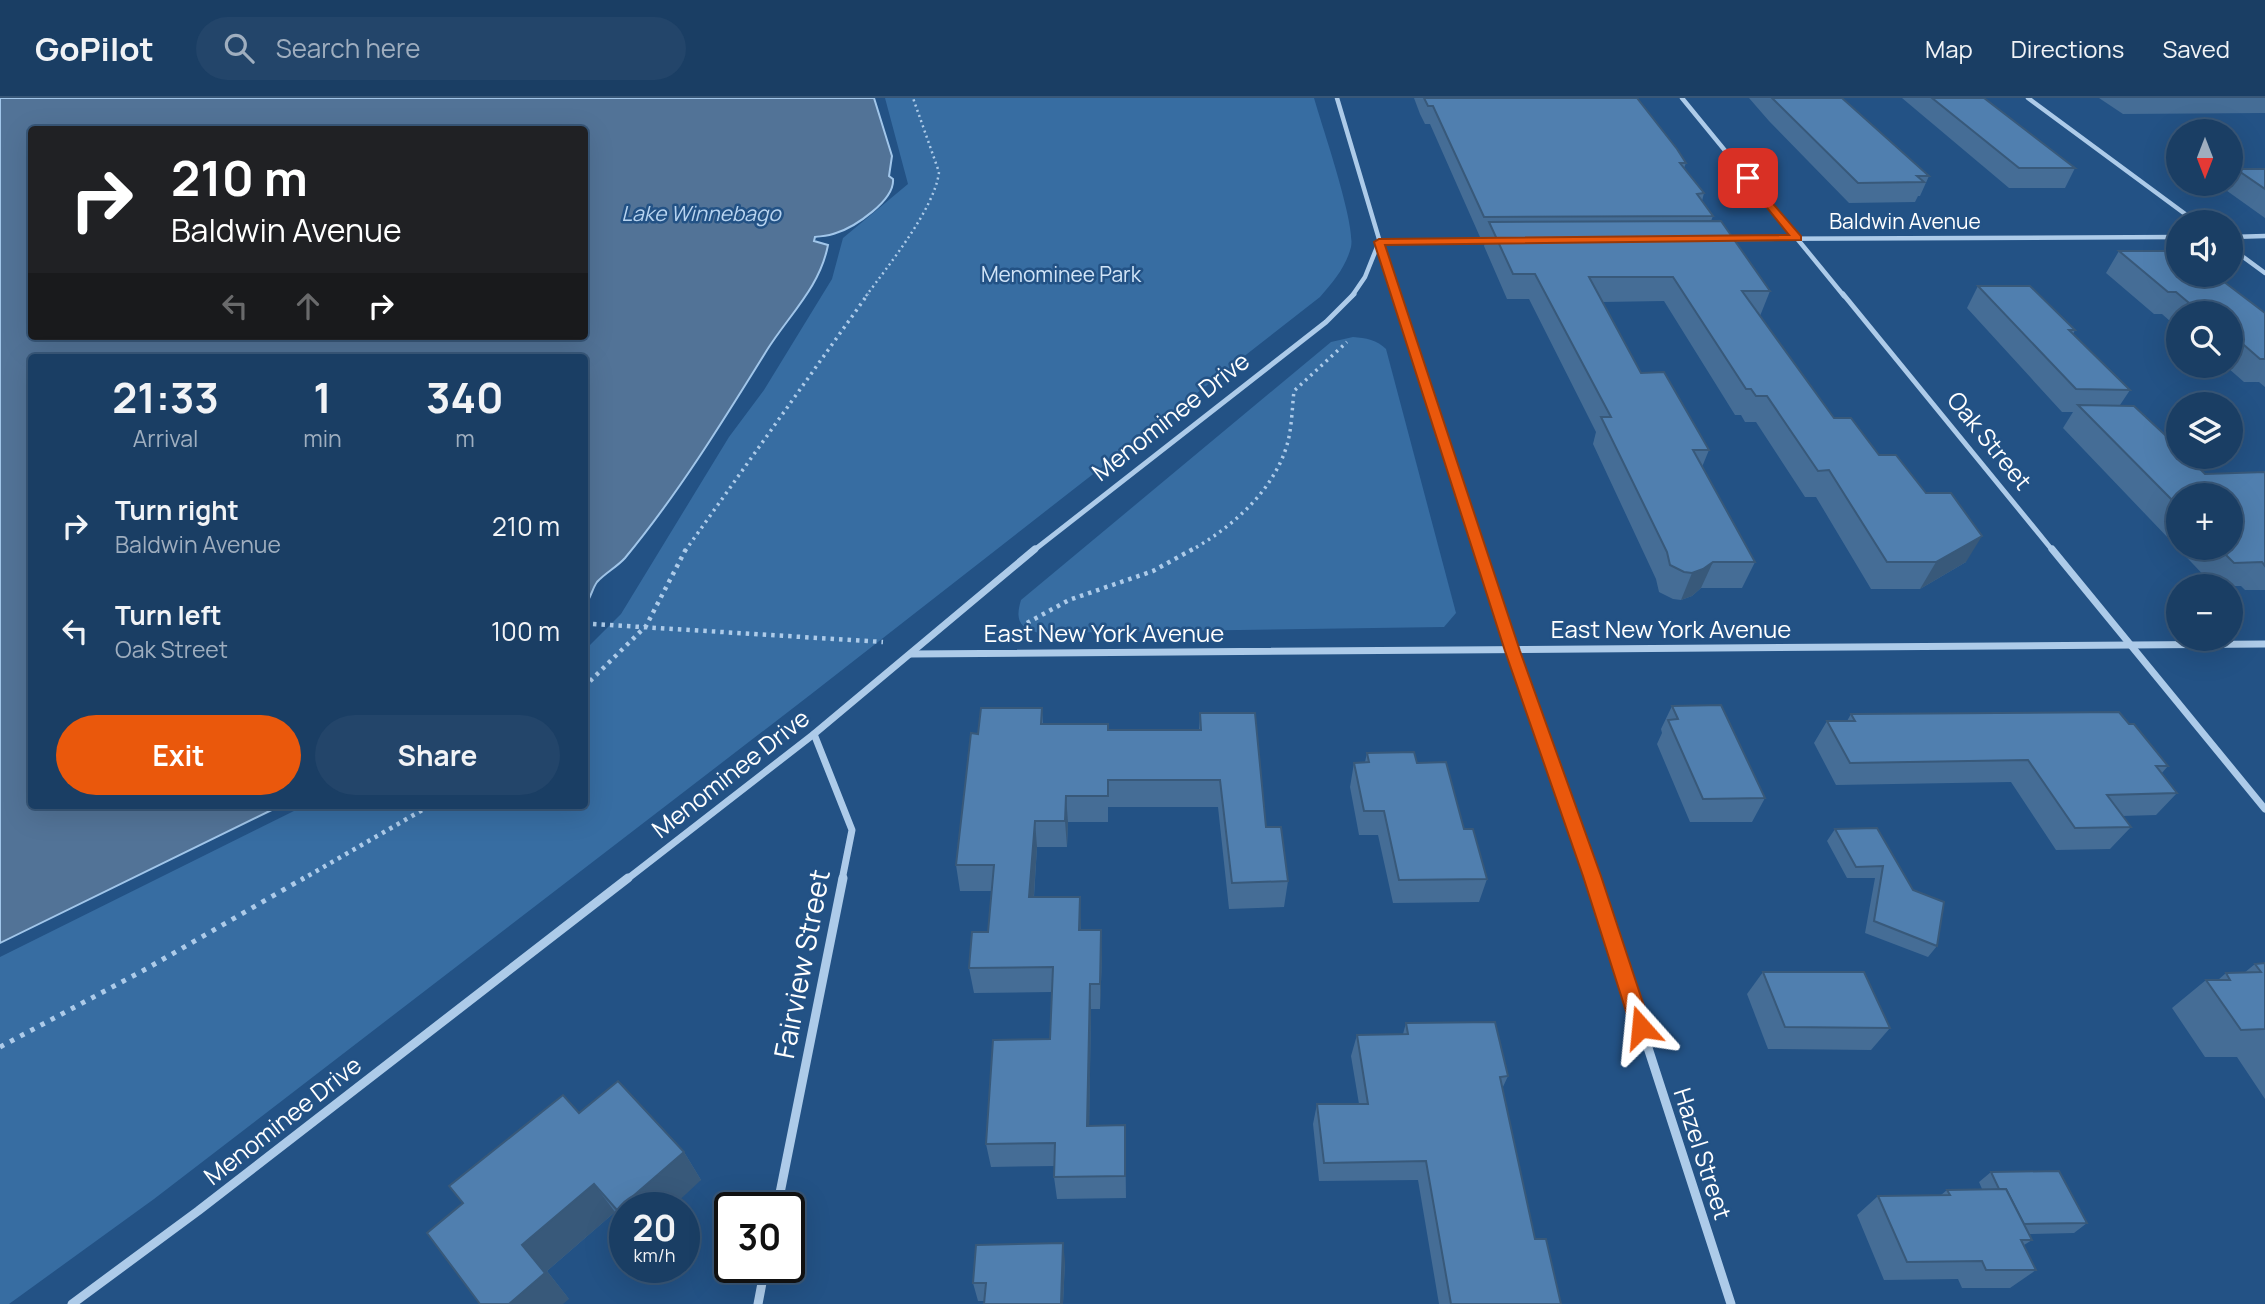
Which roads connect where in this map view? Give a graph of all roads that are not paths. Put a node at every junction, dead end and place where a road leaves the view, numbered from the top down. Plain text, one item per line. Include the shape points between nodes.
1 (1337, 98) edge
2 (1682, 98) edge
3 (2028, 98) edge
4 (2180, 210) edge
5 (2265, 236) edge
6 (2166, 237) edge
7 (2243, 237) edge
8 (1797, 238) junction
9 (1720, 239) edge
10 (1505, 240) edge
11 (1379, 242) junction
12 (2243, 257) edge
13 (2265, 273) edge
14 (2128, 644) junction
15 (2265, 644) edge
16 (1512, 651) junction
17 (910, 654) junction
18 (814, 734) junction
19 (2265, 809) edge
20 (780, 1192) edge
21 (762, 1283) edge
22 (72, 1304) edge
23 (758, 1304) edge
24 (1731, 1304) edge

1 - 11 street, Hazel Street
2 - 8 street, Oak Street
3 - 4 street
5 - 7 street
6 - 8 street, Baldwin Avenue
8 - 9 street, Baldwin Avenue
8 - 14 street, Oak Street
10 - 11 street
11 - 16 street, Hazel Street
11 - 17 street, Menominee Drive via 1371,270 1342,308 1036,548
12 - 13 street
14 - 15 street, East New York Avenue
14 - 16 street, East New York Avenue
14 - 19 street, Oak Street
16 - 17 street, East New York Avenue
16 - 24 street, Hazel Street via 1592,876
17 - 18 street, Menominee Drive
18 - 20 street, Fairview Street via 852,830
18 - 22 street, Menominee Drive
21 - 23 street

